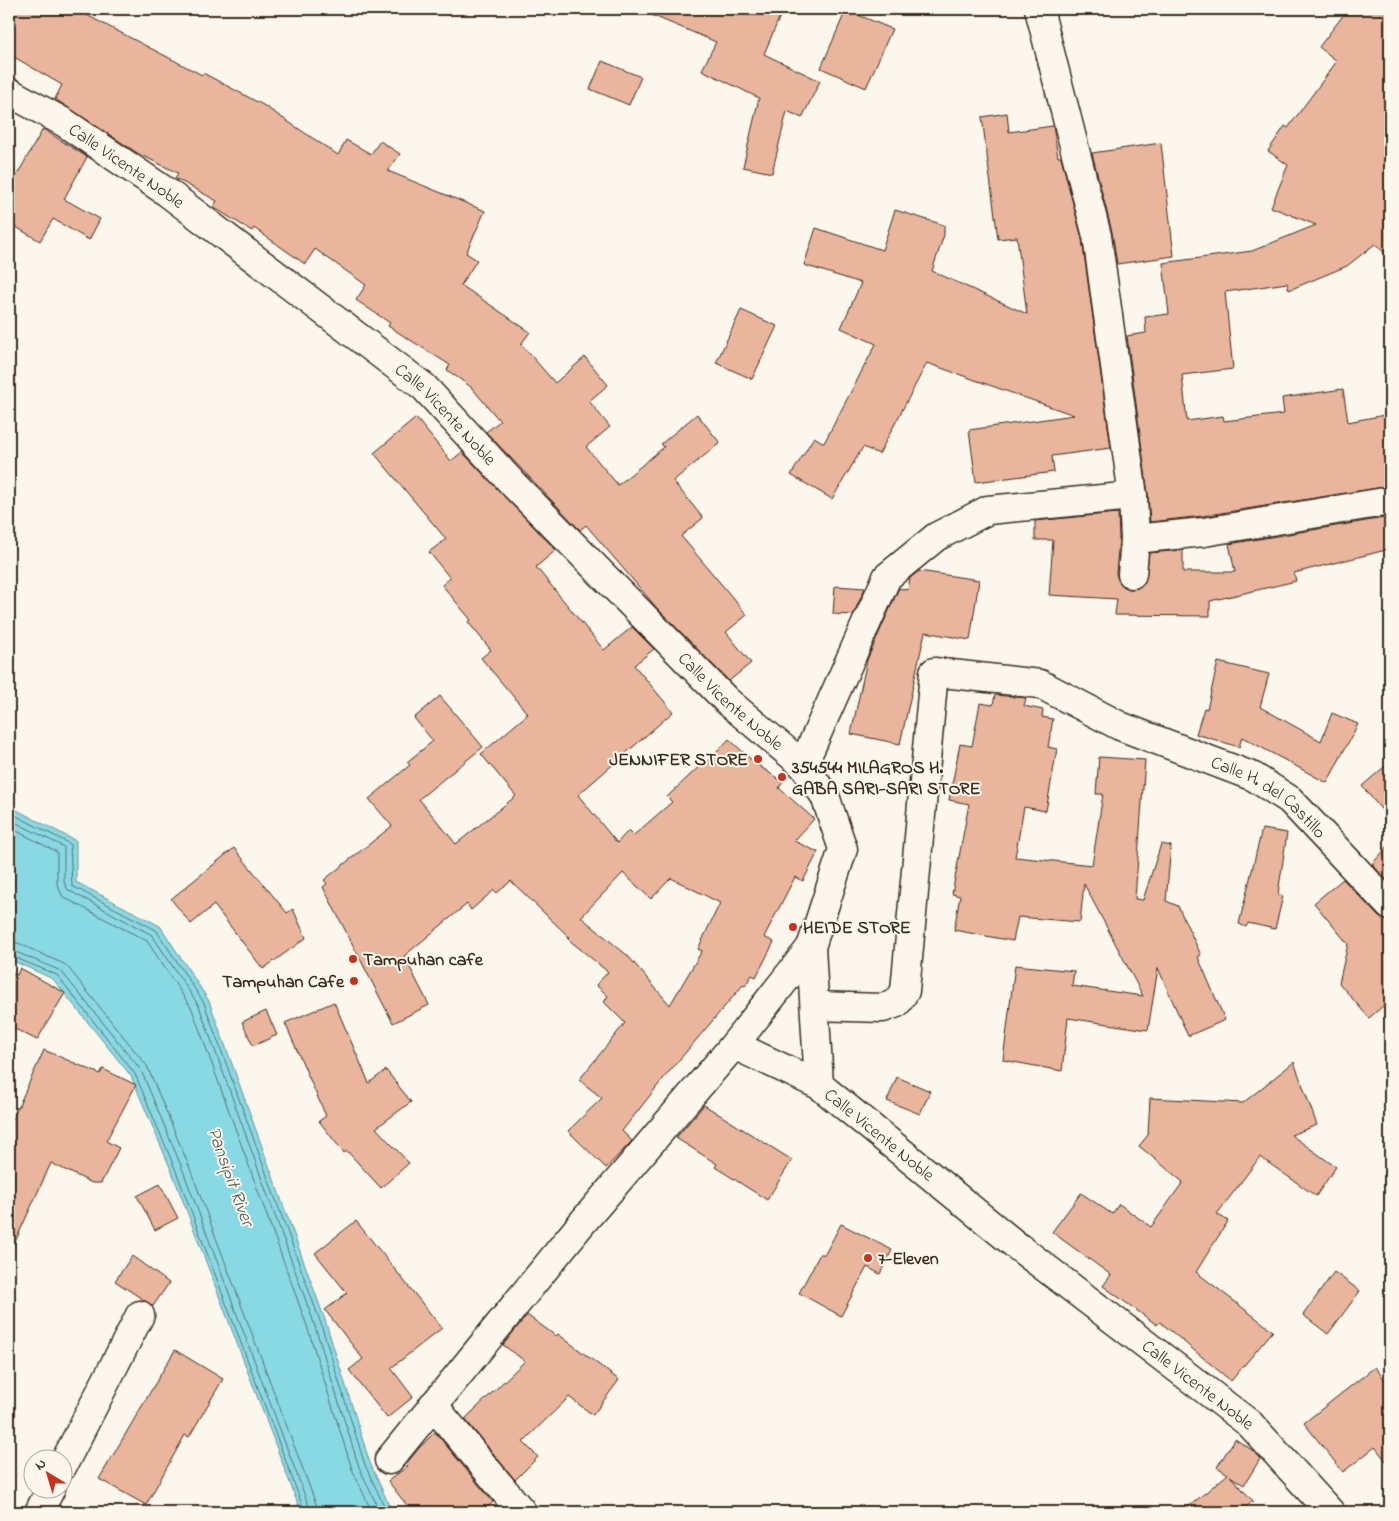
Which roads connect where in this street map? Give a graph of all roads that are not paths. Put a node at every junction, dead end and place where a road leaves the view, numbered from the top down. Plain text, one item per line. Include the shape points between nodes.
1 (1039, 9) edge
2 (9, 92) edge
3 (1133, 496) junction
4 (1390, 501) edge
5 (1134, 539) junction
6 (1132, 574) dead end
7 (803, 765) junction
8 (1390, 906) edge
9 (811, 946) junction
10 (815, 1006) junction
11 (734, 1045) junction
12 (819, 1086) junction
13 (140, 1314) dead end
14 (433, 1405) junction
15 (72, 1448) edge
16 (389, 1460) dead end
17 (47, 1498) edge
18 (39, 1512) edge
19 (522, 1512) edge
20 (1330, 1512) edge

1 - 3 street via 1097,236
2 - 7 street, Calle Vicente Noble via 65,123 168,193 424,387 515,486 727,701
3 - 5 street
3 - 7 street via 988,510 936,537 887,577
4 - 5 street via 1204,532
5 - 6 street
7 - 9 street, Calle Vicente Noble via 825,796 843,849
8 - 10 street, Calle H. del Castillo via 1290,800 1254,776 1120,726 1040,684 934,672 905,991 897,1003 883,1008
9 - 10 street, Calle Vicente Noble
9 - 11 street
10 - 12 street, Calle Vicente Noble
11 - 12 street
11 - 14 street
12 - 20 street, Calle Vicente Noble via 1017,1246 1250,1424
13 - 15 street
14 - 16 street
14 - 19 street
17 - 18 street

